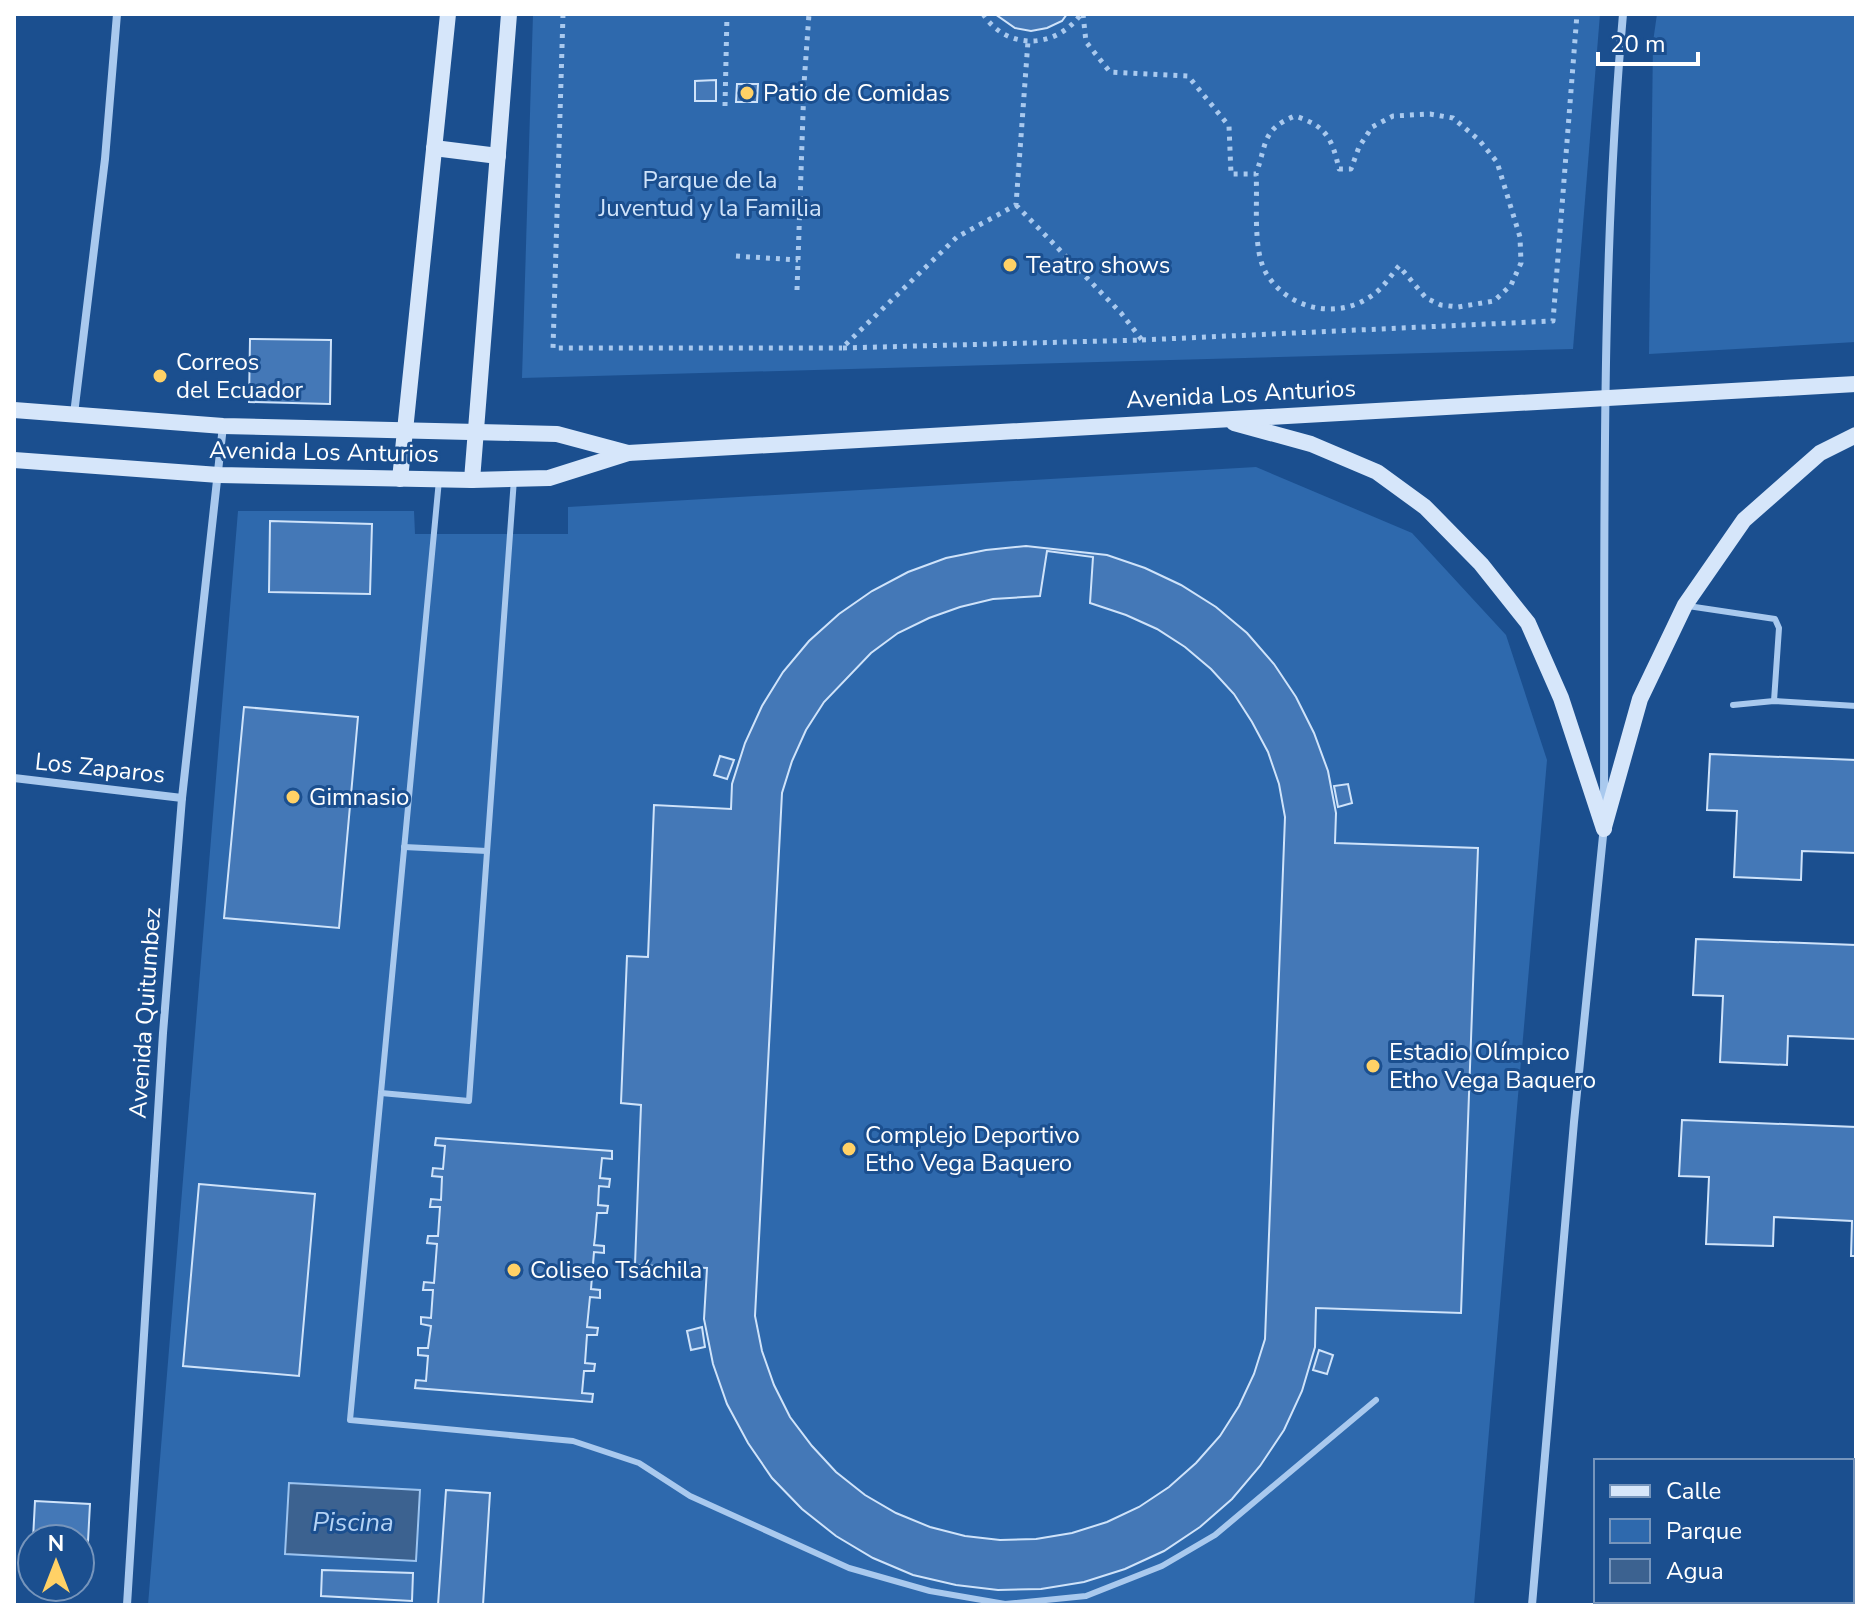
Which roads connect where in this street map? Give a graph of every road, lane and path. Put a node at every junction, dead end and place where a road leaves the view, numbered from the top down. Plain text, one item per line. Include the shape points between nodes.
1 (117, 14) edge
2 (448, 14) edge
3 (509, 14) edge
4 (563, 14) edge
5 (727, 14) edge
6 (809, 14) edge
7 (983, 14) edge
8 (1082, 14) edge
9 (1577, 14) edge
10 (1623, 14) edge
11 (1028, 41) junction
12 (725, 106) dead end
13 (434, 148) junction
14 (498, 156) junction
15 (1256, 174) junction
16 (1016, 205) junction
17 (736, 256) dead end
18 (798, 260) junction
19 (797, 290) dead end
20 (1142, 340) junction
21 (842, 348) junction
22 (1856, 384) edge
23 (1606, 398) junction
24 (14, 410) edge
25 (74, 414) junction
26 (1215, 418) junction
27 (223, 426) junction
28 (407, 430) junction
29 (476, 431) junction
30 (1856, 435) edge
31 (628, 453) junction
32 (14, 460) edge
33 (219, 475) junction
34 (400, 479) junction
35 (439, 479) junction
36 (514, 479) junction
37 (472, 480) junction
38 (1685, 605) junction
39 (1774, 701) junction
40 (1733, 705) dead end
41 (1856, 706) edge
42 (14, 778) edge
43 (182, 798) junction
44 (1604, 829) junction
45 (404, 847) junction
46 (487, 851) junction
47 (381, 1093) junction
48 (1376, 1400) dead end
49 (127, 1605) edge
50 (1005, 1605) edge
51 (1532, 1605) edge

1 - 25 street
2 - 13 street
3 - 14 street
4 - 21 path via 553,348
5 - 12 path
6 - 18 path
7 - 11 path via 999,32
8 - 11 path via 1058,36
8 - 15 path via 1086,42 1110,72 1188,76 1229,126 1231,174
9 - 20 path via 1553,321
10 - 23 street via 1614,119
11 - 16 path
13 - 14 street
13 - 28 street
14 - 29 street
15 - 15 path via 1267,136 1278,123 1295,116 1316,123 1329,136 1339,169 1351,169 1372,127 1393,116 1453,118 1497,162 1520,237 1521,263 1511,285 1494,301 1458,307 1426,298 1399,266 1375,294 1351,307 1321,310 1289,300 1265,271 1256,230
16 - 20 path
16 - 21 path via 957,237
17 - 18 path
18 - 19 path
20 - 21 path
22 - 23 street, Avenida Los Anturios
23 - 26 street, Avenida Los Anturios
23 - 44 street
24 - 25 street, Avenida Los Anturios
25 - 27 street, Avenida Los Anturios
26 - 31 street, Avenida Los Anturios
26 - 44 street via 1311,444 1377,472 1425,507 1481,564 1528,623 1561,698
27 - 28 street, Avenida Los Anturios
27 - 33 street, Avenida Quitumbez
28 - 29 street, Avenida Los Anturios
28 - 34 street
29 - 31 street, Avenida Los Anturios via 557,434
29 - 37 street
30 - 38 street via 1820,453 1744,520
31 - 36 street, Avenida Los Anturios via 549,478
32 - 33 street, Avenida Los Anturios
33 - 34 street, Avenida Los Anturios
33 - 43 street, Avenida Quitumbez
34 - 35 street, Avenida Los Anturios
35 - 37 street, Avenida Los Anturios
35 - 45 lane
36 - 37 street, Avenida Los Anturios
36 - 46 lane
38 - 39 lane via 1775,619 1779,628
38 - 44 street via 1640,699
39 - 40 lane
39 - 41 lane
42 - 43 street, Los Zaparos
43 - 49 street, Avenida Quitumbez
44 - 51 street
45 - 46 lane
45 - 47 lane
46 - 47 lane via 469,1101
47 - 50 lane via 350,1420 573,1441 639,1463 690,1496 849,1568
48 - 50 lane via 1215,1535 1162,1566 1086,1596

